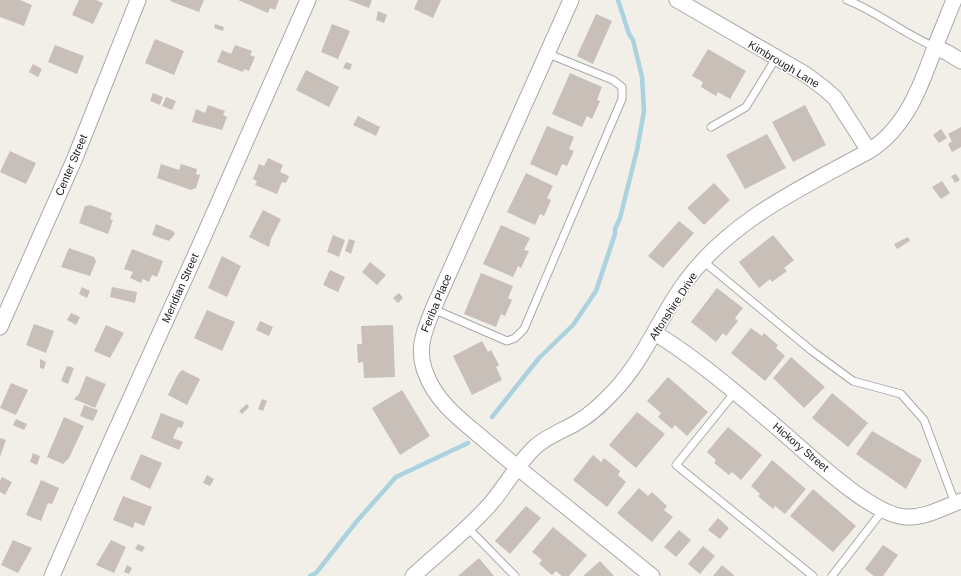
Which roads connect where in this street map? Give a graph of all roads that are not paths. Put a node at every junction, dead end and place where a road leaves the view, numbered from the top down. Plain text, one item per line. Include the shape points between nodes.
1 (138, 0) edge
2 (308, 0) edge
3 (571, 0) edge
4 (677, 0) edge
5 (847, 0) edge
6 (954, 0) edge
7 (935, 47) junction
8 (546, 53) junction
9 (776, 58) junction
10 (961, 62) edge
11 (711, 127) dead end
12 (869, 151) junction
13 (703, 261) junction
14 (433, 309) junction
15 (3, 310) edge
16 (0, 327) edge
17 (655, 333) junction
18 (735, 392) junction
19 (517, 467) junction
20 (958, 502) edge
21 (883, 510) junction
22 (467, 527) junction
23 (52, 576) edge
24 (413, 576) edge
25 (515, 576) edge
26 (652, 576) edge
27 (813, 576) edge
28 (832, 576) edge

1 - 15 street, Center Street via 75,158
2 - 23 street, Meridian Street
3 - 8 street, Feriba Place
4 - 9 street, Kimbrough Lane
5 - 7 lane via 863,6 918,40
6 - 7 street, Aftonshire Drive
7 - 10 street
7 - 12 street, Aftonshire Drive via 922,83 904,118 893,132
8 - 14 street, Feriba Place
8 - 14 lane via 613,80 622,87 622,99 524,329 516,338 507,341
9 - 11 lane via 746,107
9 - 12 street, Kimbrough Lane via 805,74 835,98
12 - 13 street, Aftonshire Drive via 774,203 716,247
13 - 17 street, Aftonshire Drive via 686,281
13 - 20 lane via 812,351 853,381 901,394 924,420
14 - 19 street, Feriba Place via 422,336 422,360 433,388 459,418
15 - 16 street, Center Street
17 - 18 street, Hickory Street
17 - 19 street, Aftonshire Drive via 627,376 598,408 537,445
18 - 21 street, Hickory Street via 866,501
18 - 27 lane via 676,465
19 - 22 street, Aftonshire Drive via 492,502
19 - 26 street, Feriba Place
20 - 21 street, Hickory Street via 920,516 906,517
21 - 28 lane
22 - 24 street, Aftonshire Drive
22 - 25 lane

